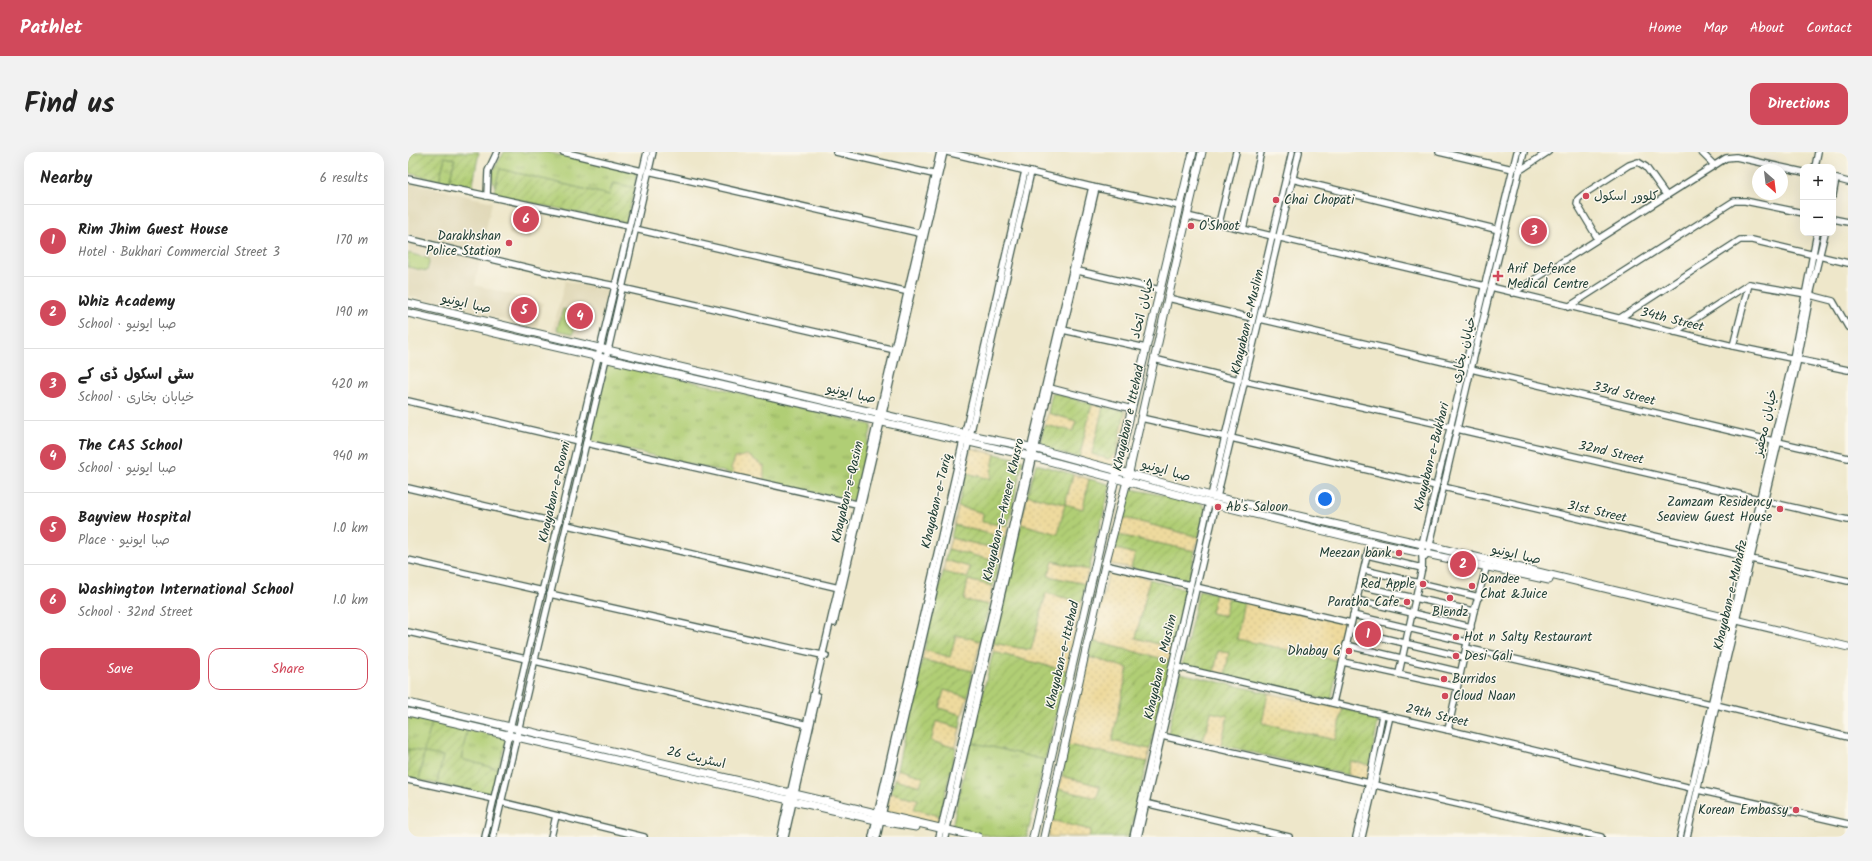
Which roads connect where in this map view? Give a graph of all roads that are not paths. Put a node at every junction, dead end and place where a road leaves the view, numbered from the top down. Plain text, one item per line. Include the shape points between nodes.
1 (497, 152) edge
2 (563, 152) edge
3 (647, 152) edge
4 (652, 152) edge
5 (836, 152) edge
6 (940, 152) edge
7 (946, 152) edge
8 (1193, 152) edge
9 (1202, 152) edge
10 (1236, 152) edge
11 (1261, 152) edge
12 (1440, 152) edge
13 (1517, 152) edge
14 (1524, 152) edge
15 (1548, 152) edge
16 (1701, 152) edge
17 (1818, 152) edge
18 (1291, 153) edge
19 (1298, 154) edge
20 (1816, 164) edge
21 (1714, 165) junction
22 (1516, 170) junction
23 (645, 171) junction
24 (1800, 171) edge
25 (1028, 172) junction
26 (936, 175) junction
27 (408, 179) edge
28 (1292, 179) junction
29 (1836, 179) edge
30 (1848, 182) edge
31 (1094, 188) junction
32 (1666, 195) junction
33 (487, 196) junction
34 (1180, 206) junction
35 (1800, 212) edge
36 (1187, 216) junction
37 (1836, 220) edge
38 (1848, 222) edge
39 (1218, 223) junction
40 (628, 226) junction
41 (1243, 229) junction
42 (634, 230) junction
43 (1498, 230) junction
44 (922, 234) junction
45 (1273, 236) junction
46 (1816, 236) edge
47 (1824, 236) edge
48 (1279, 238) junction
49 (408, 239) edge
50 (1598, 239) junction
51 (1812, 254) junction
52 (1819, 256) junction
53 (1491, 260) junction
54 (1498, 261) junction
55 (1848, 263) edge
56 (1074, 270) junction
57 (1262, 280) junction
58 (1269, 282) junction
59 (1749, 284) junction
60 (616, 286) junction
61 (1488, 286) junction
62 (622, 288) junction
63 (1160, 290) junction
64 (909, 292) junction
65 (1513, 293) junction
66 (1068, 295) junction
67 (1808, 295) junction
68 (1168, 298) junction
69 (408, 303) edge
70 (1568, 307) junction
71 (408, 312) edge
72 (1252, 318) junction
73 (1620, 318) junction
74 (1260, 319) junction
75 (1848, 327) edge
76 (1063, 330) junction
77 (1675, 332) junction
78 (1733, 346) junction
79 (600, 347) junction
80 (1146, 348) junction
81 (1246, 349) junction
82 (895, 350) junction
83 (1253, 351) junction
84 (607, 354) junction
85 (598, 356) junction
86 (1795, 358) junction
87 (1154, 360) junction
88 (1468, 368) junction
89 (1848, 370) edge
90 (1242, 381) junction
91 (1050, 388) junction
92 (408, 401) edge
93 (1132, 409) junction
94 (880, 413) junction
95 (1141, 418) junction
96 (879, 421) junction
97 (1455, 428) junction
98 (966, 437) junction
99 (1228, 438) junction
100 (578, 441) junction
101 (1775, 442) junction
102 (586, 443) junction
103 (1033, 448) junction
104 (1031, 456) junction
105 (1848, 458) edge
106 (1769, 467) joint
107 (1117, 470) junction
108 (1129, 473) junction
109 (1116, 478) junction
110 (1127, 481) junction
111 (1436, 486) junction
112 (408, 488) edge
113 (1443, 488) junction
114 (1213, 500) junction
115 (1762, 500) junction
116 (859, 504) junction
117 (1848, 520) edge
118 (559, 523) junction
119 (567, 525) junction
120 (1370, 542) junction
121 (1425, 551) junction
122 (552, 554) junction
123 (560, 554) junction
124 (1367, 555) junction
125 (1748, 558) junction
126 (408, 560) edge
127 (1487, 563) junction
128 (549, 564) junction
129 (1105, 565) junction
130 (557, 566) junction
131 (1422, 568) junction
132 (1364, 570) junction
133 (1848, 581) edge
134 (1418, 583) junction
135 (1190, 585) junction
136 (1360, 586) junction
137 (1196, 587) junction
138 (839, 588) junction
139 (543, 591) junction
140 (550, 594) junction
141 (1479, 597) junction
142 (1414, 598) junction
143 (1357, 600) junction
144 (1474, 611) junction
145 (1411, 613) junction
146 (1353, 615) junction
147 (1733, 621) junction
148 (1351, 623) junction
149 (1470, 627) junction
150 (1408, 629) junction
151 (1350, 630) junction
152 (408, 632) edge
153 (1183, 632) junction
154 (922, 633) junction
155 (916, 642) junction
156 (1404, 643) junction
157 (923, 644) junction
158 (1346, 645) junction
159 (1466, 645) junction
160 (1848, 647) edge
161 (1848, 651) edge
162 (825, 656) junction
163 (1402, 657) junction
164 (1464, 657) junction
165 (526, 659) junction
166 (535, 661) junction
167 (1342, 662) junction
168 (1178, 667) junction
169 (1460, 672) junction
170 (1398, 673) junction
171 (1457, 687) junction
172 (408, 703) edge
173 (1333, 703) junction
174 (1714, 705) junction
175 (1166, 707) junction
176 (408, 712) edge
177 (1382, 714) junction
178 (1390, 716) junction
179 (808, 725) junction
180 (515, 728) junction
181 (1448, 730) junction
182 (513, 736) junction
183 (1162, 736) junction
184 (1848, 737) edge
185 (1154, 759) junction
186 (408, 780) edge
187 (1369, 784) junction
188 (1375, 785) junction
189 (1691, 788) junction
190 (1698, 790) junction
191 (791, 796) junction
192 (494, 799) junction
193 (501, 802) junction
194 (1145, 803) junction
195 (556, 816) junction
196 (880, 817) junction
197 (1848, 824) edge
198 (943, 833) edge
199 (1136, 835) edge
200 (490, 836) edge
201 (551, 837) edge
202 (642, 837) edge
203 (780, 837) edge
204 (785, 837) edge
205 (872, 837) edge
206 (877, 837) edge
207 (961, 837) edge
208 (978, 837) edge
209 (1034, 837) edge
210 (1044, 837) edge
211 (1289, 837) edge
212 (1356, 837) edge
213 (1362, 837) edge
214 (1601, 837) edge
215 (1680, 837) edge
216 (1687, 837) edge

1 - 33 street via 488,171
2 - 23 street
3 - 23 street, Khayaban-e-Roomi
4 - 23 street, Khayaban-e-Roomi
5 - 26 street
6 - 26 street, Khayaban-e-Qasim
7 - 25 street
7 - 26 street, Khayaban-e-Qasim
8 - 34 main road, خیابان اتحاد
9 - 36 main road
10 - 39 street
11 - 41 street
12 - 22 street
13 - 22 street, خیابان بخاری
14 - 22 street, خیابان بخاری
15 - 22 street
16 - 21 street
17 - 20 street
18 - 19 street
18 - 45 street, Khayaban e Muslim
19 - 28 street, Khayaban e Muslim
21 - 24 street via 1731,157
21 - 32 street
22 - 43 street, خیابان بخاری
22 - 54 street, خیابان بخاری
23 - 40 street, Khayaban-e-Roomi
23 - 42 street, Khayaban-e-Roomi
23 - 44 street
25 - 31 street
25 - 98 street, Khayaban-e-Tariq
26 - 44 street, Khayaban-e-Qasim
27 - 33 street
28 - 43 street
28 - 48 street, Khayaban e Muslim
29 - 30 street
31 - 34 street
31 - 56 street, Khayaban-e-Ameer Khusro
32 - 50 street
32 - 50 street via 1646,167 1638,162 1629,165 1584,194 1578,199 1577,204
33 - 40 street
34 - 63 main road, خیابان اتحاد
35 - 70 street via 1745,201 1734,202
36 - 39 street, 34th Street
36 - 68 main road
37 - 38 street
39 - 41 street, 34th Street
40 - 60 street, Khayaban-e-Roomi
41 - 45 street, 34th Street
42 - 62 street, Khayaban-e-Roomi
42 - 64 street
43 - 53 street, خیابان بخاری
44 - 64 street, Khayaban-e-Qasim
45 - 48 street, 34th Street
45 - 57 street, Khayaban e Muslim
46 - 51 street, خیابان محفیز
47 - 52 street, خیابان محفیز
48 - 58 street, Khayaban e Muslim
48 - 61 street, 34th Street
49 - 60 street
50 - 65 street
51 - 52 street
51 - 67 street, خیابان محفیز
51 - 73 street via 1752,240 1740,240
52 - 55 street
52 - 67 street, خیابان محفیز
53 - 54 street
53 - 61 street, خیابان بخاری
54 - 61 street, خیابان بخاری
56 - 63 street
56 - 66 street, Khayaban-e-Ameer Khusro
57 - 58 street
57 - 72 street, Khayaban e Muslim
58 - 74 street, Khayaban e Muslim
59 - 67 street
59 - 77 street
59 - 78 street
60 - 79 street, Khayaban-e-Roomi
61 - 65 street, 34th Street
61 - 88 street, خیابان بخاری
62 - 82 street
62 - 84 street, Khayaban-e-Roomi
63 - 80 main road, خیابان اتحاد
64 - 82 street, Khayaban-e-Qasim
65 - 70 street, 34th Street
66 - 76 street, Khayaban-e-Ameer Khusro
66 - 103 street, Khayaban-e-Ameer Khusro
67 - 75 street via 1833,301
67 - 86 street, خیابان محفیز
68 - 72 street
68 - 87 main road
69 - 79 main road, صبا ایونیو
70 - 73 street, 34th Street
71 - 85 main road, صبا ایونیو
72 - 81 street, Khayaban e Muslim
73 - 77 street, 34th Street
74 - 83 street, Khayaban e Muslim
74 - 88 street, 33rd Street
76 - 80 street
76 - 91 street, Khayaban-e-Ameer Khusro
77 - 78 street, 34th Street
78 - 86 street, 34th Street
79 - 84 main road, صبا ایونیو
79 - 85 street, Khayaban-e-Roomi
80 - 93 main road, خیابان اتحاد
81 - 83 street
81 - 90 street, Khayaban e Muslim
82 - 94 street, Khayaban-e-Qasim
83 - 90 street, Khayaban e Muslim
84 - 85 main road, صبا ایونیو
84 - 94 main road, صبا ایونیو
84 - 96 main road, صبا ایونیو
84 - 102 street, Khayaban-e-Roomi
85 - 100 street, Khayaban-e-Roomi
86 - 89 street, 34th Street
86 - 101 street, خیابان محفیز
87 - 90 street, 32nd Street
87 - 95 main road, Khayaban e Ittehad
88 - 97 street, Khayaban-e-Bukhari
88 - 101 street, 33rd Street
90 - 97 street, 32nd Street
90 - 99 street, Khayaban e Muslim
91 - 93 street
91 - 103 street, Khayaban-e-Ameer Khusro
92 - 100 street
93 - 107 main road, خیابان اتحاد
94 - 96 street, Khayaban-e-Qasim
94 - 98 main road, صبا ایونیو
95 - 99 street
95 - 108 main road, Khayaban e Ittehad
96 - 98 main road, صبا ایونیو
96 - 116 street, Khayaban-e-Qasim
97 - 111 street, Khayaban-e-Bukhari
97 - 113 street
97 - 115 street, 32nd Street
98 - 103 main road, صبا ایونیو
98 - 104 main road, صبا ایونیو
98 - 154 street, Khayaban-e-Tariq
99 - 111 street
99 - 114 street, Khayaban e Muslim
100 - 118 street, Khayaban-e-Roomi
101 - 105 street, 33rd Street
101 - 106 street, خیابان محفیز
102 - 116 street
102 - 119 street, Khayaban-e-Roomi
103 - 104 street, Khayaban-e-Ameer Khusro
103 - 107 main road, صبا ایونیو
104 - 109 main road, صبا ایونیو
104 - 198 street, Khayaban-e-Ameer Khusro
106 - 115 street, Khayaban-e-Muhafiz
107 - 108 main road, صبا ایونیو
107 - 109 main road, Khayaban e Ittehad
108 - 110 main road, Khayaban e Ittehad
108 - 114 main road, صبا ایونیو
109 - 110 main road, صبا ایونیو
109 - 209 main road, Khayaban-e-Ittehad
110 - 114 main road, صبا ایونیو
110 - 129 main road, Khayaban-e-Ittehad
111 - 121 street, Khayaban-e-Bukhari
112 - 118 street
113 - 121 street
113 - 125 street, 31st Street
114 - 120 main road, صبا ایونیو
114 - 121 main road, صبا ایونیو
114 - 135 street, Khayaban e Muslim
114 - 137 street, Khayaban e Muslim
115 - 117 street, 32nd Street
115 - 125 street, Khayaban-e-Muhafiz
116 - 138 street, Khayaban-e-Qasim
118 - 122 street, Khayaban-e-Roomi
119 - 123 street, Khayaban-e-Roomi
119 - 138 street
120 - 121 main road, صبا ایونیو
120 - 124 street
121 - 127 main road, صبا ایونیو
121 - 131 street, Khayaban-e-Bukhari
122 - 123 street
122 - 128 street, Khayaban-e-Roomi
123 - 130 street, Khayaban-e-Roomi
124 - 131 street
124 - 132 street
125 - 133 street, 31st Street
125 - 147 street
126 - 139 street
127 - 141 street
127 - 147 main road, صبا ایونیو
128 - 130 street via 554,562
128 - 139 street, Khayaban-e-Roomi
129 - 135 street
129 - 210 main road, Khayaban-e-Ittehad
130 - 140 street, Khayaban-e-Roomi
131 - 134 street, Khayaban-e-Bukhari
132 - 134 street
132 - 136 street
134 - 141 street
134 - 142 street, Khayaban-e-Bukhari
135 - 153 street, Khayaban e Muslim
136 - 142 street
136 - 143 street
137 - 148 street
137 - 153 street, Khayaban e Muslim
138 - 162 street, Khayaban-e-Qasim
139 - 165 street, Khayaban-e-Roomi
140 - 162 street
140 - 166 street, Khayaban-e-Roomi
141 - 144 street
142 - 144 street
142 - 145 street, Khayaban-e-Bukhari
143 - 145 street
143 - 146 street
144 - 149 street
145 - 149 street
145 - 150 street, Khayaban-e-Bukhari
146 - 148 street
146 - 150 street
147 - 160 main road, صبا ایونیو
147 - 161 main road, صبا ایونیو
147 - 174 street, Khayaban-e-Muhafiz
148 - 151 street
149 - 159 street
150 - 156 street, Khayaban-e-Bukhari
150 - 159 street
151 - 156 street
151 - 158 street
152 - 165 street
153 - 168 street, Khayaban e Muslim
153 - 175 street, Khayaban e Muslim
154 - 155 street, Khayaban-e-Tariq
154 - 157 street, Khayaban-e-Tariq
155 - 157 street via 920,640
155 - 196 street, Khayaban-e-Tariq
156 - 163 street, Khayaban-e-Bukhari
156 - 164 street
157 - 196 street, Khayaban-e-Tariq
158 - 163 street
158 - 167 street
159 - 164 street
159 - 174 street
162 - 179 street, Khayaban-e-Qasim
163 - 169 street
163 - 170 street, Khayaban-e-Bukhari
164 - 169 street
165 - 180 street, Khayaban-e-Roomi
166 - 179 street
166 - 180 street, Khayaban-e-Roomi
167 - 170 street
167 - 173 street
168 - 173 street, 29th Street
168 - 175 street, Khayaban e Muslim
169 - 171 street
170 - 171 street
171 - 181 street
172 - 180 main road, اسٹریٹ 26
173 - 177 street, 29th Street
174 - 184 street
174 - 189 street, Khayaban-e-Muhafiz
174 - 190 street, Khayaban-e-Muhafiz
175 - 183 street, Khayaban e Muslim
175 - 185 street, Khayaban e Muslim
176 - 182 main road, اسٹریٹ 26
177 - 178 street, 29th Street
177 - 187 street
178 - 181 street, 29th Street
178 - 188 street
179 - 191 street, Khayaban-e-Qasim
180 - 182 street, Khayaban-e-Roomi
180 - 191 main road, اسٹریٹ 26
181 - 189 street, 29th Street
182 - 191 main road, اسٹریٹ 26
182 - 192 street, Khayaban-e-Roomi
182 - 193 street, Khayaban-e-Roomi
183 - 185 street, Khayaban e Muslim
183 - 187 street
185 - 194 street, Khayaban e Muslim
185 - 199 street, Khayaban e Muslim
186 - 192 street
187 - 212 street
188 - 213 street
188 - 214 street
189 - 215 street, Khayaban-e-Muhafiz
190 - 197 street
190 - 216 street, Khayaban-e-Muhafiz
191 - 196 main road, اسٹریٹ 26
191 - 203 street, Khayaban-e-Qasim
191 - 204 street, Khayaban-e-Qasim
192 - 200 street, Khayaban-e-Roomi
193 - 195 street
193 - 200 street, Khayaban-e-Roomi
194 - 199 street, Khayaban e Muslim
194 - 211 street
195 - 201 street
195 - 202 street
196 - 198 main road, اسٹریٹ 26
196 - 205 street, Khayaban-e-Tariq
196 - 206 street, Khayaban-e-Tariq
198 - 207 main road, اسٹریٹ 26
198 - 208 main road, اسٹریٹ 26

